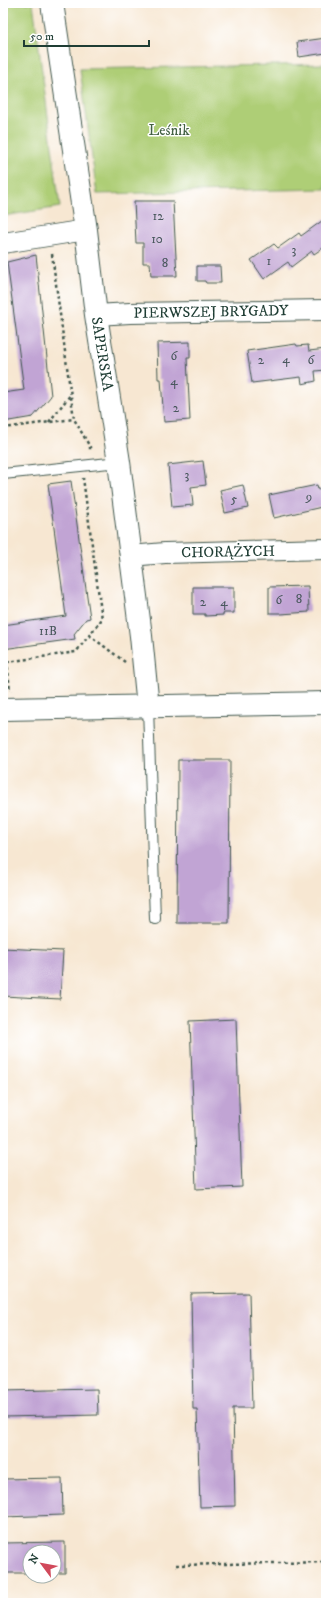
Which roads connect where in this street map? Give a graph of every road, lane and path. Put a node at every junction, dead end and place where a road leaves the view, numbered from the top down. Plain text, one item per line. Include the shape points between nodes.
1 (52, 3) edge
2 (86, 230) junction
3 (50, 236) junction
4 (3, 243) edge
5 (326, 310) edge
6 (96, 315) junction
7 (71, 394) junction
8 (74, 419) junction
9 (49, 422) junction
10 (3, 428) edge
11 (119, 462) junction
12 (86, 465) junction
13 (3, 474) edge
14 (326, 550) edge
15 (130, 556) junction
16 (89, 635) junction
17 (6, 649) dead end
18 (7, 662) junction
19 (125, 662) dead end
20 (7, 700) edge
21 (326, 703) edge
22 (148, 706) junction
23 (155, 919) dead end
24 (326, 1562) edge
25 (176, 1565) dead end

1 - 2 street, SAPERSKA
2 - 3 street
2 - 6 street, SAPERSKA
3 - 4 street
3 - 7 path
5 - 6 street, PIERWSZEJ BRYGADY via 130,312
6 - 11 street, SAPERSKA
7 - 8 path
7 - 9 path
8 - 9 path
8 - 12 path via 90,447
9 - 10 path
11 - 12 lane
11 - 15 street, SAPERSKA
12 - 13 lane
12 - 16 path via 102,619
14 - 15 street, CHORĄŻYCH
15 - 22 street, SAPERSKA via 142,636
16 - 18 path via 76,652
16 - 19 path
17 - 18 path
18 - 20 path
20 - 22 street
21 - 22 street
22 - 23 lane
24 - 25 path

